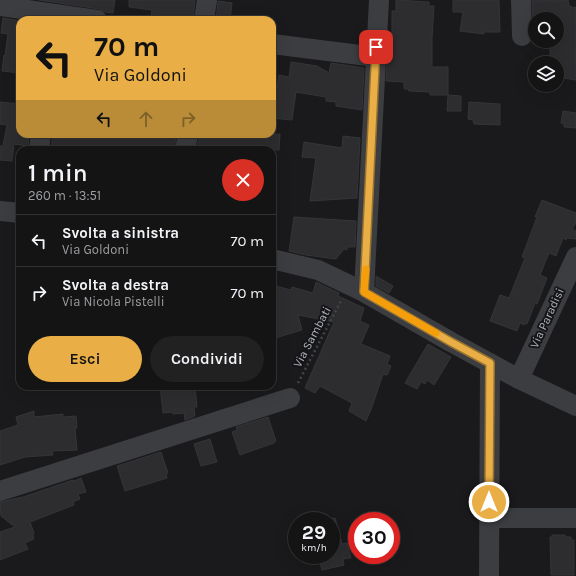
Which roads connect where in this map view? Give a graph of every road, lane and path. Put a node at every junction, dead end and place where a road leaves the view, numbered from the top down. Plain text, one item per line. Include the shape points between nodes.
1 (207, 0) edge
2 (379, 0) edge
3 (522, 0) edge
4 (0, 6) edge
5 (60, 11) edge
6 (81, 16) edge
7 (205, 16) edge
8 (522, 36) dead end
9 (276, 44) edge
10 (376, 57) junction
11 (0, 211) edge
12 (16, 213) edge
13 (576, 257) edge
14 (276, 260) edge
15 (357, 288) junction
16 (490, 363) junction
17 (519, 379) junction
18 (290, 398) joint
19 (576, 406) edge
20 (0, 491) edge
21 (489, 518) junction
22 (576, 518) edge
23 (489, 576) edge

1 - 7 street
2 - 10 street
3 - 8 street
4 - 5 street
5 - 6 street
9 - 10 street
10 - 15 street
11 - 12 street
13 - 17 street, Via Paradisi
14 - 15 street via 318,270
15 - 16 street
15 - 18 path, Via Sambati
16 - 17 street
16 - 21 street
17 - 19 street
18 - 20 street
21 - 22 street
21 - 23 street

